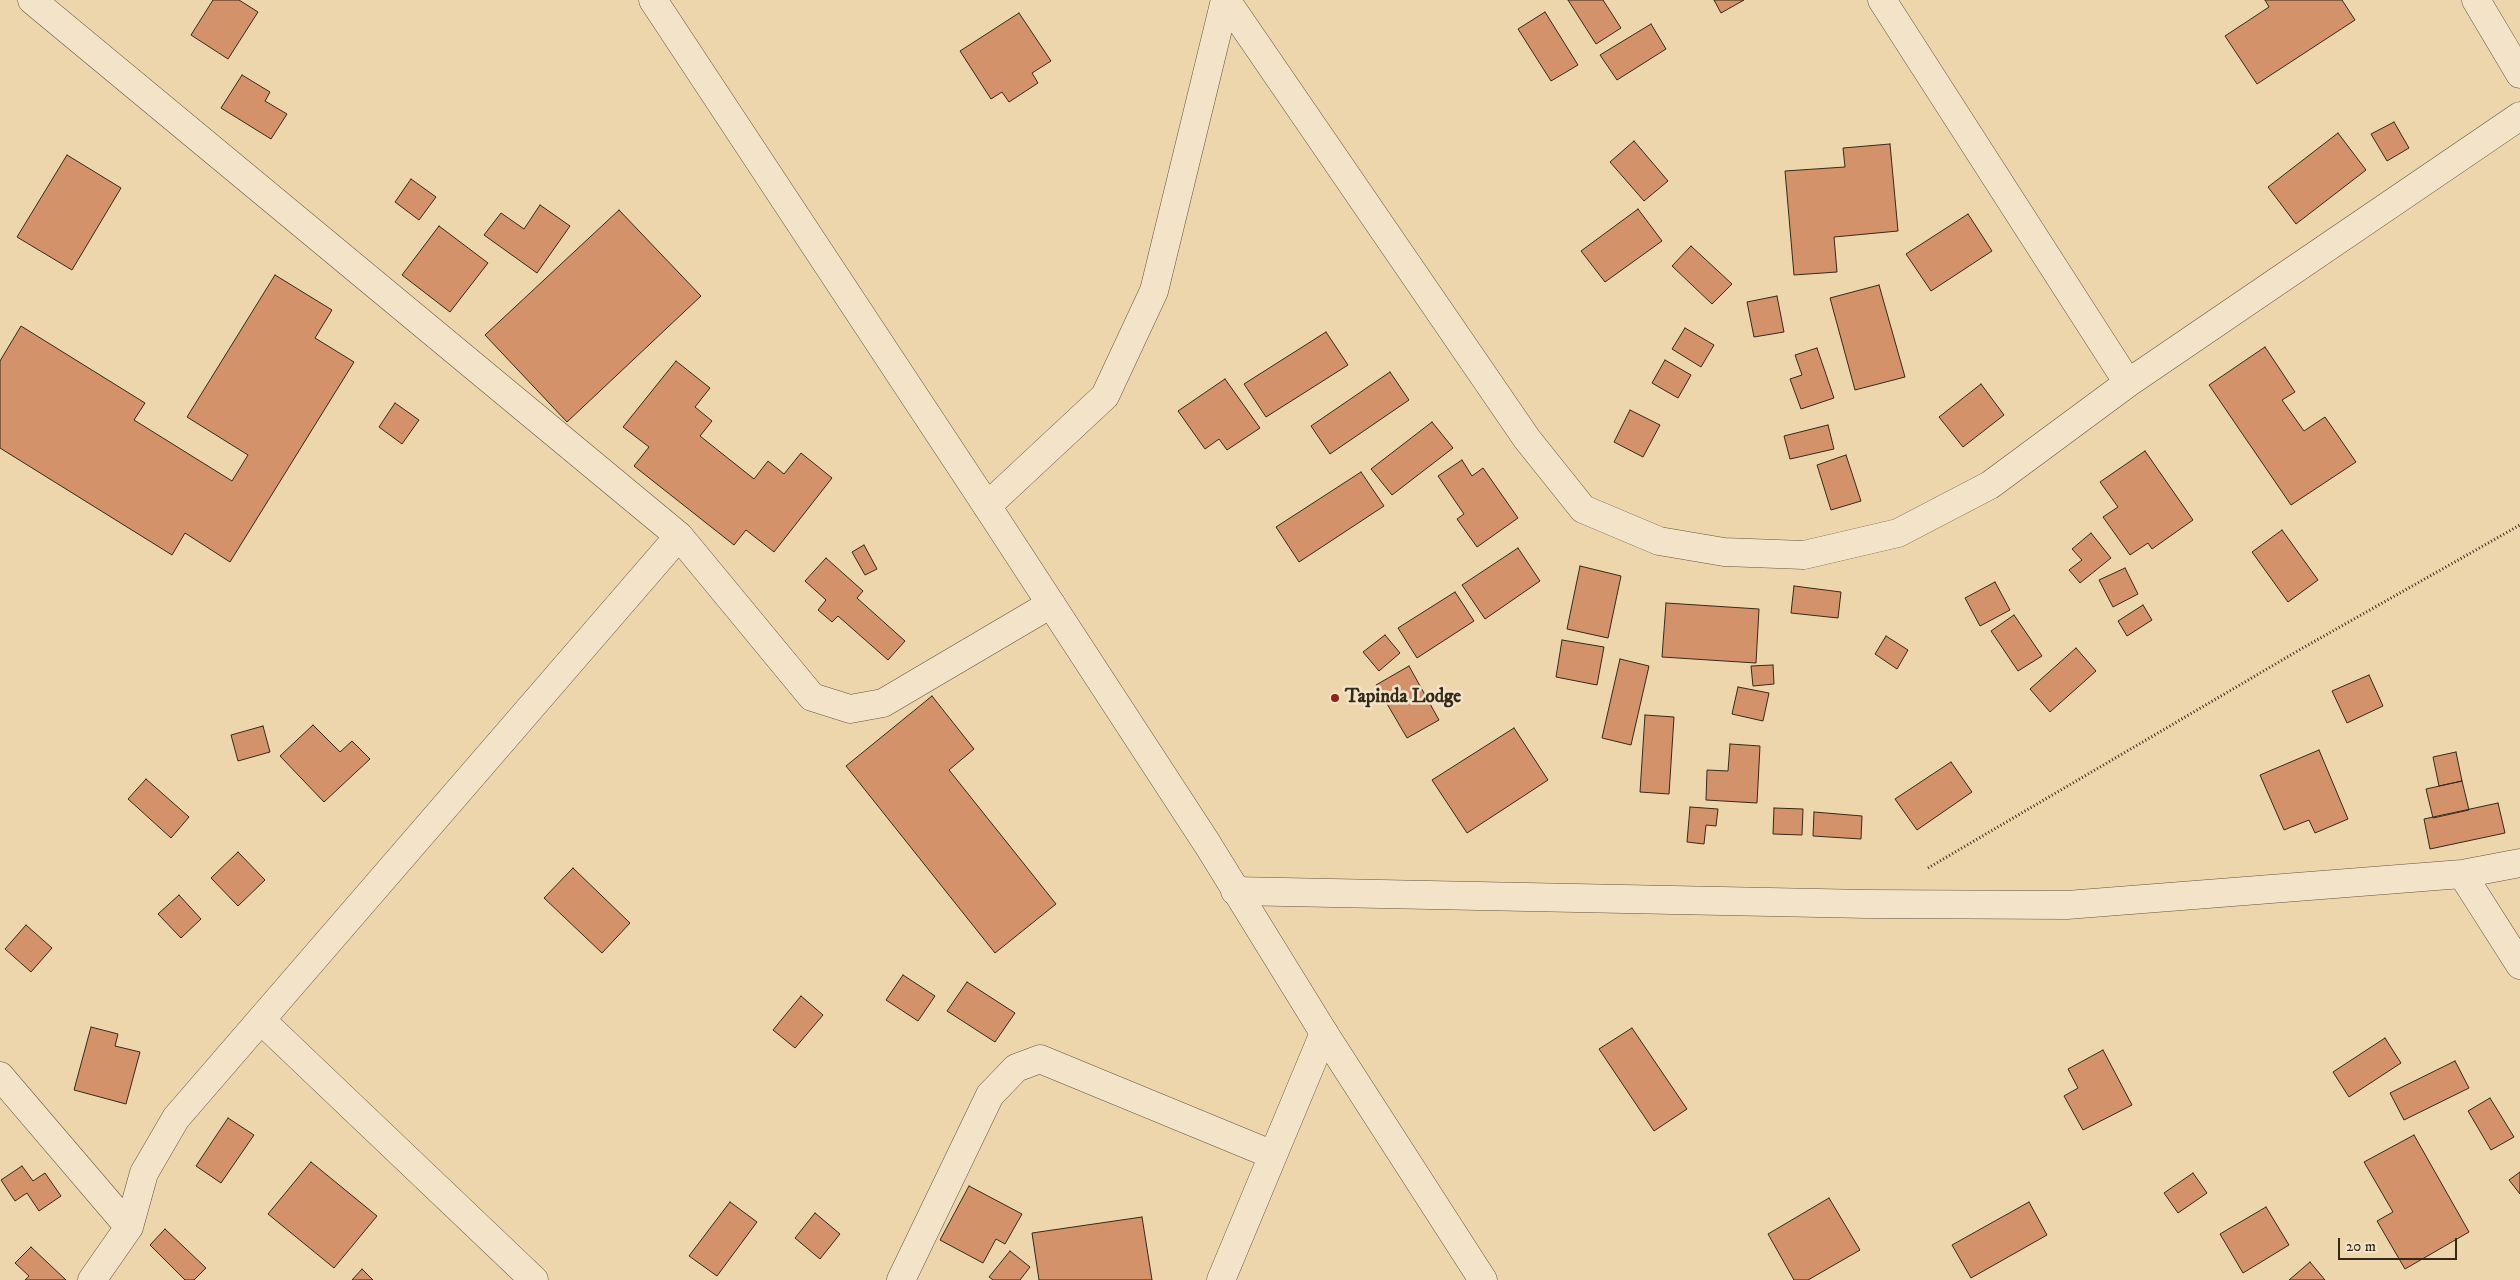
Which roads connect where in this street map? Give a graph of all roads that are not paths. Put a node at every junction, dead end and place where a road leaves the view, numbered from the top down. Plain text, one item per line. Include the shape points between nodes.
1 (32, 0) edge
2 (653, 0) edge
3 (1226, 0) edge
4 (1882, 0) edge
5 (2476, 0) edge
6 (2520, 74) edge
7 (2520, 116) edge
8 (2128, 383) junction
9 (987, 506) junction
10 (679, 536) junction
11 (1051, 604) junction
12 (2520, 863) edge
13 (2462, 874) junction
14 (1235, 891) junction
15 (2520, 965) edge
16 (261, 1020) junction
17 (1324, 1033) junction
18 (0, 1076) edge
19 (1273, 1155) junction
20 (129, 1227) junction
21 (92, 1280) edge
22 (534, 1280) edge
23 (902, 1280) edge
24 (1221, 1280) edge
25 (1482, 1280) edge

1 - 10 street
2 - 9 street
3 - 8 street via 1527,439 1583,509 1591,513 1659,541 1724,552 1804,555 1898,532 1990,485
3 - 9 street via 1154,291 1105,396
4 - 8 street
5 - 6 street
7 - 8 street
9 - 11 street
10 - 11 street via 812,697 850,709 883,703
10 - 16 street
11 - 14 street
12 - 13 street
13 - 14 street via 2067,905
13 - 15 street
14 - 17 street
16 - 20 street via 176,1118 144,1173
16 - 22 street
17 - 19 street
17 - 25 street
18 - 20 street
19 - 23 street via 1040,1059 1016,1068 990,1095
19 - 24 street
20 - 21 street

